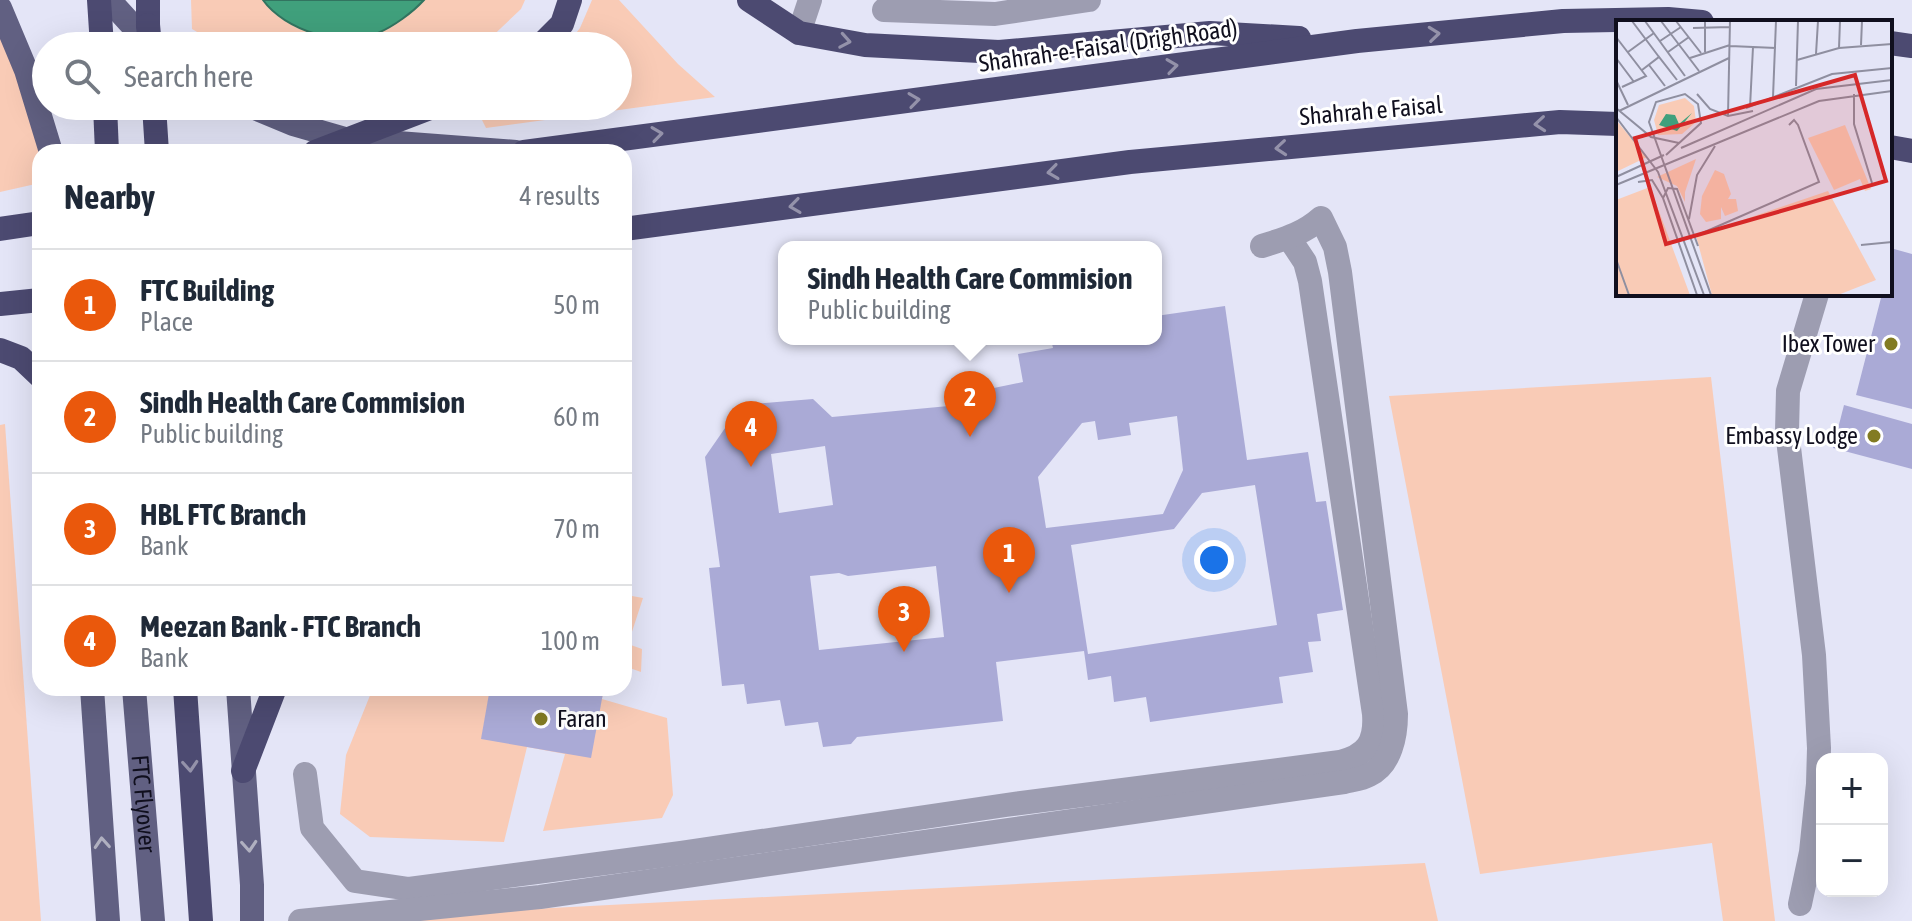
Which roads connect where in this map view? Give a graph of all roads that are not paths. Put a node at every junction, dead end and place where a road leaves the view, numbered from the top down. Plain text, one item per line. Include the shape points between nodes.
1 (99, 0) edge
2 (109, 0) edge
3 (148, 0) edge
4 (570, 0) edge
5 (749, 0) edge
6 (810, 0) edge
7 (1089, 0) edge
8 (997, 7) edge
9 (0, 8) edge
10 (884, 10) dead end
11 (1679, 20) edge
12 (101, 32) edge
13 (141, 32) edge
14 (149, 32) edge
15 (554, 32) edge
16 (799, 33) junction
17 (1357, 41) junction
18 (1892, 43) edge
19 (1912, 46) edge
20 (32, 90) edge
21 (41, 120) edge
22 (106, 120) edge
23 (155, 120) edge
24 (283, 120) edge
25 (400, 120) edge
26 (1616, 124) edge
27 (345, 139) junction
28 (49, 144) edge
29 (107, 144) edge
30 (156, 144) edge
31 (333, 144) edge
32 (411, 144) edge
33 (584, 144) edge
34 (1892, 147) edge
35 (1912, 151) edge
36 (32, 224) edge
37 (0, 229) edge
38 (632, 232) edge
39 (1289, 238) junction
40 (1262, 246) dead end
41 (1816, 296) edge
42 (32, 301) edge
43 (0, 304) edge
44 (0, 350) edge
45 (32, 368) edge
46 (93, 696) edge
47 (135, 696) edge
48 (186, 696) edge
49 (238, 696) edge
50 (272, 696) edge
51 (1385, 727) junction
52 (1356, 768) junction
53 (243, 771) junction
54 (305, 774) dead end
55 (1800, 904) dead end
56 (108, 921) edge
57 (153, 921) edge
58 (201, 921) edge
59 (252, 921) edge
60 (300, 921) edge

1 - 12 highway
2 - 13 main road
3 - 14 highway, bridge
4 - 15 highway
5 - 16 highway
6 - 16 street
7 - 8 street
8 - 10 street
9 - 20 main road
17 -> 11 highway, Shahrah-e-Faisal (Drigh Road) via 1563,21
16 -> 17 highway via 865,45 999,52 1210,33
33 -> 17 highway, Shahrah-e-Faisal (Drigh Road)
18 - 19 highway
21 - 28 main road
22 - 29 highway
23 - 30 highway
24 - 27 main road
25 - 27 highway
26 -> 38 highway, Shahrah e Faisal via 1560,122 1130,162
27 - 31 highway
27 - 32 main road
34 - 35 highway
36 - 37 highway
39 - 40 street
39 - 51 street via 1310,281
39 - 51 street via 1321,218 1335,247 1396,714
41 - 55 street via 1787,402 1819,748 1811,852
42 - 43 highway
44 - 45 highway
56 -> 46 main road
47 - 57 main road, FTC Flyover
48 -> 58 highway
49 - 53 main road
50 - 53 highway
51 - 52 street
52 - 54 street via 1340,762 409,889 355,881 312,828
52 - 60 street via 540,897
53 -> 59 main road

